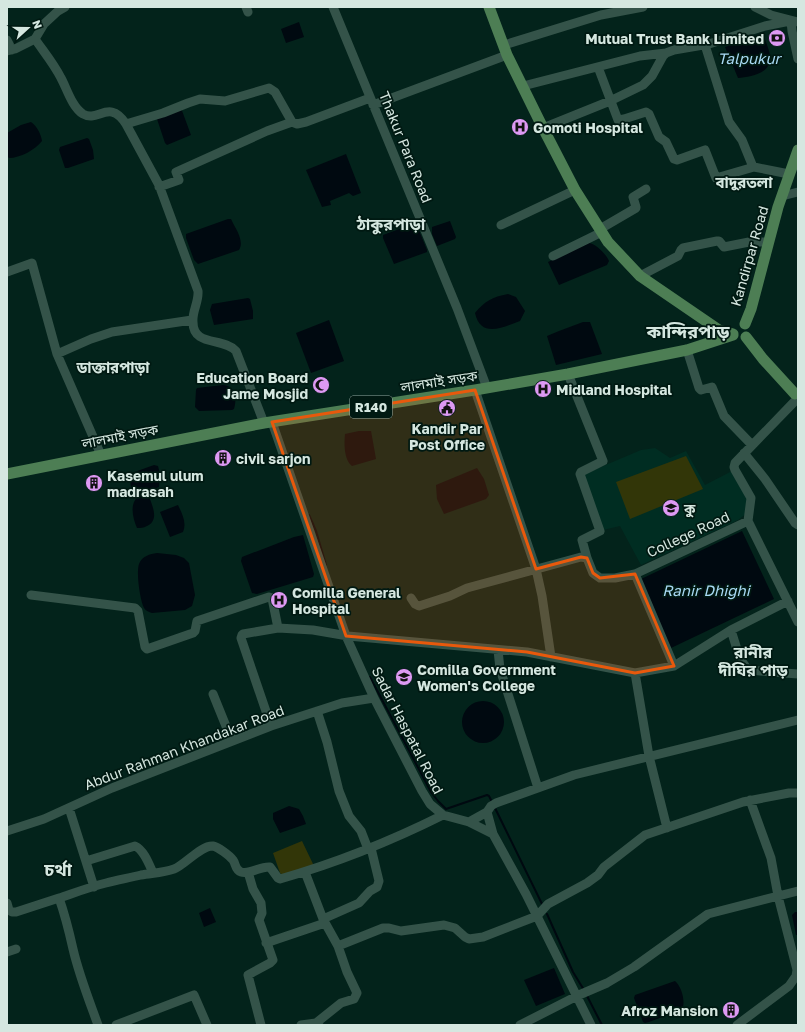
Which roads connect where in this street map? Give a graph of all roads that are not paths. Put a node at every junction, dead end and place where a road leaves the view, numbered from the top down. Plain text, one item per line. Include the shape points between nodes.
1 (66, 7) edge
2 (333, 7) edge
3 (489, 7) edge
4 (643, 7) edge
5 (755, 7) edge
6 (763, 9) edge
7 (793, 21) edge
8 (35, 39) junction
9 (7, 40) edge
10 (704, 45) junction
11 (10, 50) edge
12 (506, 50) junction
13 (666, 53) junction
14 (798, 59) edge
15 (598, 67) junction
16 (523, 86) junction
17 (610, 101) junction
18 (372, 102) junction
19 (292, 122) junction
20 (126, 124) junction
21 (543, 128) junction
22 (798, 150) edge
23 (754, 167) junction
24 (789, 174) junction
25 (160, 187) junction
26 (646, 189) dead end
27 (575, 190) junction
28 (798, 192) edge
29 (782, 196) junction
30 (501, 225) dead end
31 (601, 231) junction
32 (768, 242) junction
33 (553, 256) dead end
34 (7, 272) edge
35 (640, 276) junction
36 (192, 320) junction
37 (745, 324) junction
38 (733, 335) junction
39 (746, 337) junction
40 (688, 350) junction
41 (57, 354) junction
42 (568, 374) junction
43 (488, 388) junction
44 (474, 390) junction
45 (797, 397) edge
46 (268, 423) junction
47 (752, 445) junction
48 (744, 453) junction
49 (101, 455) junction
50 (7, 474) edge
51 (748, 521) junction
52 (798, 525) edge
53 (587, 558) junction
54 (536, 569) junction
55 (635, 574) junction
56 (31, 595) dead end
57 (412, 598) dead end
58 (788, 601) junction
59 (796, 611) edge
60 (798, 622) edge
61 (278, 628) junction
62 (731, 630) junction
63 (350, 636) junction
64 (498, 650) junction
65 (552, 657) junction
66 (674, 666) junction
67 (635, 673) junction
68 (798, 674) edge
69 (213, 694) dead end
70 (374, 698) junction
71 (317, 711) junction
72 (798, 720) edge
73 (271, 726) junction
74 (232, 741) junction
75 (649, 756) junction
76 (538, 788) junction
77 (798, 793) edge
78 (750, 800) junction
79 (491, 807) junction
80 (69, 808) junction
81 (443, 815) junction
82 (469, 822) junction
83 (667, 828) junction
84 (7, 831) edge
85 (493, 834) junction
86 (369, 848) junction
87 (86, 861) junction
88 (248, 872) junction
89 (305, 872) junction
90 (153, 873) junction
91 (94, 887) junction
92 (798, 891) edge
93 (778, 896) junction
94 (59, 898) junction
95 (7, 903) edge
96 (537, 916) junction
97 (324, 921) junction
98 (266, 942) junction
99 (338, 946) junction
100 (578, 995) junction
101 (317, 1024) edge
102 (98, 1025) edge
103 (116, 1025) edge
104 (207, 1025) edge
105 (261, 1025) edge
106 (302, 1025) edge
107 (520, 1025) edge
108 (591, 1025) edge
109 (737, 1025) edge

1 - 8 street via 44,24
2 - 18 street, Thakur Para Road
3 - 12 main road
4 - 12 street via 601,15
5 - 6 street
6 - 7 street
7 - 10 street via 765,26
7 - 14 street via 794,45
8 - 11 street
8 - 20 street via 61,77 80,112 90,116 108,111 116,113
9 - 11 street
10 - 13 street
10 - 23 street via 729,122 742,140
12 - 16 main road
12 - 18 street
13 - 15 street via 640,56
13 - 17 street via 652,76 643,85
15 - 16 street
15 - 17 street
16 - 21 main road
17 - 21 street
17 - 23 street via 618,120 646,112 649,114 659,137 666,142 674,159 705,150 714,177 717,178
18 - 19 street via 306,122
18 - 43 street, Thakur Para Road
19 - 20 street via 275,92 269,88 225,101 200,99
19 - 25 street via 176,172 179,180
20 - 25 street
21 - 27 main road
22 - 24 main road, Kandirpar Road
23 - 24 street
24 - 29 main road, Kandirpar Road
25 - 36 street via 198,290 199,298
26 - 31 street via 633,197 636,208
27 - 30 street
27 - 31 main road
28 - 29 street
29 - 32 main road, Kandirpar Road
31 - 33 street
31 - 35 main road
32 - 35 street via 749,242 724,247 717,241 683,248 678,256
32 - 37 main road, Kandirpar Road
34 - 41 street via 32,263
35 - 38 main road via 719,330
36 - 41 street via 112,332
36 - 46 street, Sadar Haspatal Road via 194,331 199,337 227,344 236,351
37 - 38 main road via 735,324 732,329
37 - 39 main road via 748,331
38 - 39 main road via 739,339
38 - 40 main road, লালমাই সড়ক / R140
39 - 45 main road
40 - 42 main road, লালমাই সড়ক / R140
40 - 47 street via 699,388 701,390 712,387 724,416
41 - 49 street
42 - 43 main road, লালমাই সড়ক / R140
42 - 53 street, College Road via 603,461 580,474 600,531 582,540
43 - 44 main road, লালমাই সড়ক / R140
44 - 46 main road, লালমাই সড়ক / R140
44 - 54 street
45 - 47 street, College Road
46 - 49 main road, লালমাই সড়ক / R140
46 - 63 street, Sadar Haspatal Road
47 - 48 street, College Road
48 - 51 street, College Road via 734,467 751,498
48 - 52 street
49 - 50 main road, লালমাই সড়ক / R140
51 - 55 street, College Road
51 - 58 street
53 - 54 street via 581,557
53 - 55 street, College Road via 593,573 600,578
54 - 57 street via 467,588 419,606
54 - 65 street
55 - 66 street
56 - 61 street via 135,608 138,610 147,649 193,633 197,621 269,597 272,598
58 - 59 street
58 - 62 street
59 - 60 street
61 - 63 street
61 - 73 street via 244,634 241,638
62 - 66 street
62 - 68 street via 740,659 750,670
63 - 64 street
63 - 70 street, Sadar Haspatal Road
64 - 65 street
64 - 76 street via 500,669
65 - 67 street
66 - 67 street
67 - 75 street
69 - 74 street
70 - 71 street, Abdur Rahman Khandakar Road via 342,703
70 - 81 street, Sadar Haspatal Road via 422,791 430,804
71 - 73 street, Abdur Rahman Khandakar Road
71 - 86 street via 339,791 349,816 361,831
72 - 75 street
73 - 74 street, Abdur Rahman Khandakar Road
74 - 80 street, Abdur Rahman Khandakar Road via 112,788
75 - 76 street via 574,775
75 - 83 street
76 - 79 street
77 - 78 street
78 - 83 street
78 - 93 street via 771,858
79 - 82 street
79 - 85 street
80 - 84 street, Abdur Rahman Khandakar Road
80 - 87 street
81 - 82 street, Sadar Haspatal Road
81 - 86 street
82 - 85 street, Sadar Haspatal Road
83 - 96 street via 645,835 587,883 548,904
85 - 96 street
86 - 89 street
86 - 97 street via 379,881 377,887 359,903
87 - 90 street via 135,846 142,852
87 - 91 street
88 - 89 street via 270,867 280,879
88 - 90 street via 238,871 233,860 214,846 209,846 177,868 163,873
88 - 98 street via 261,903 262,913 259,920
89 - 97 street
90 - 91 street
91 - 94 street
92 - 93 street
93 - 100 street via 708,914 634,967 607,983
93 - 109 street via 796,964 796,976 789,986
94 - 95 street via 16,912 9,910
94 - 102 street via 66,916 75,957
96 - 99 street via 483,937 470,939 455,928 444,925 401,931 383,928
96 - 100 street
97 - 98 street
97 - 99 street
98 - 105 street via 273,960 248,975
99 - 101 street via 357,993 354,999 341,1003
100 - 107 street
100 - 108 street
101 - 106 street
103 - 104 street via 193,995

